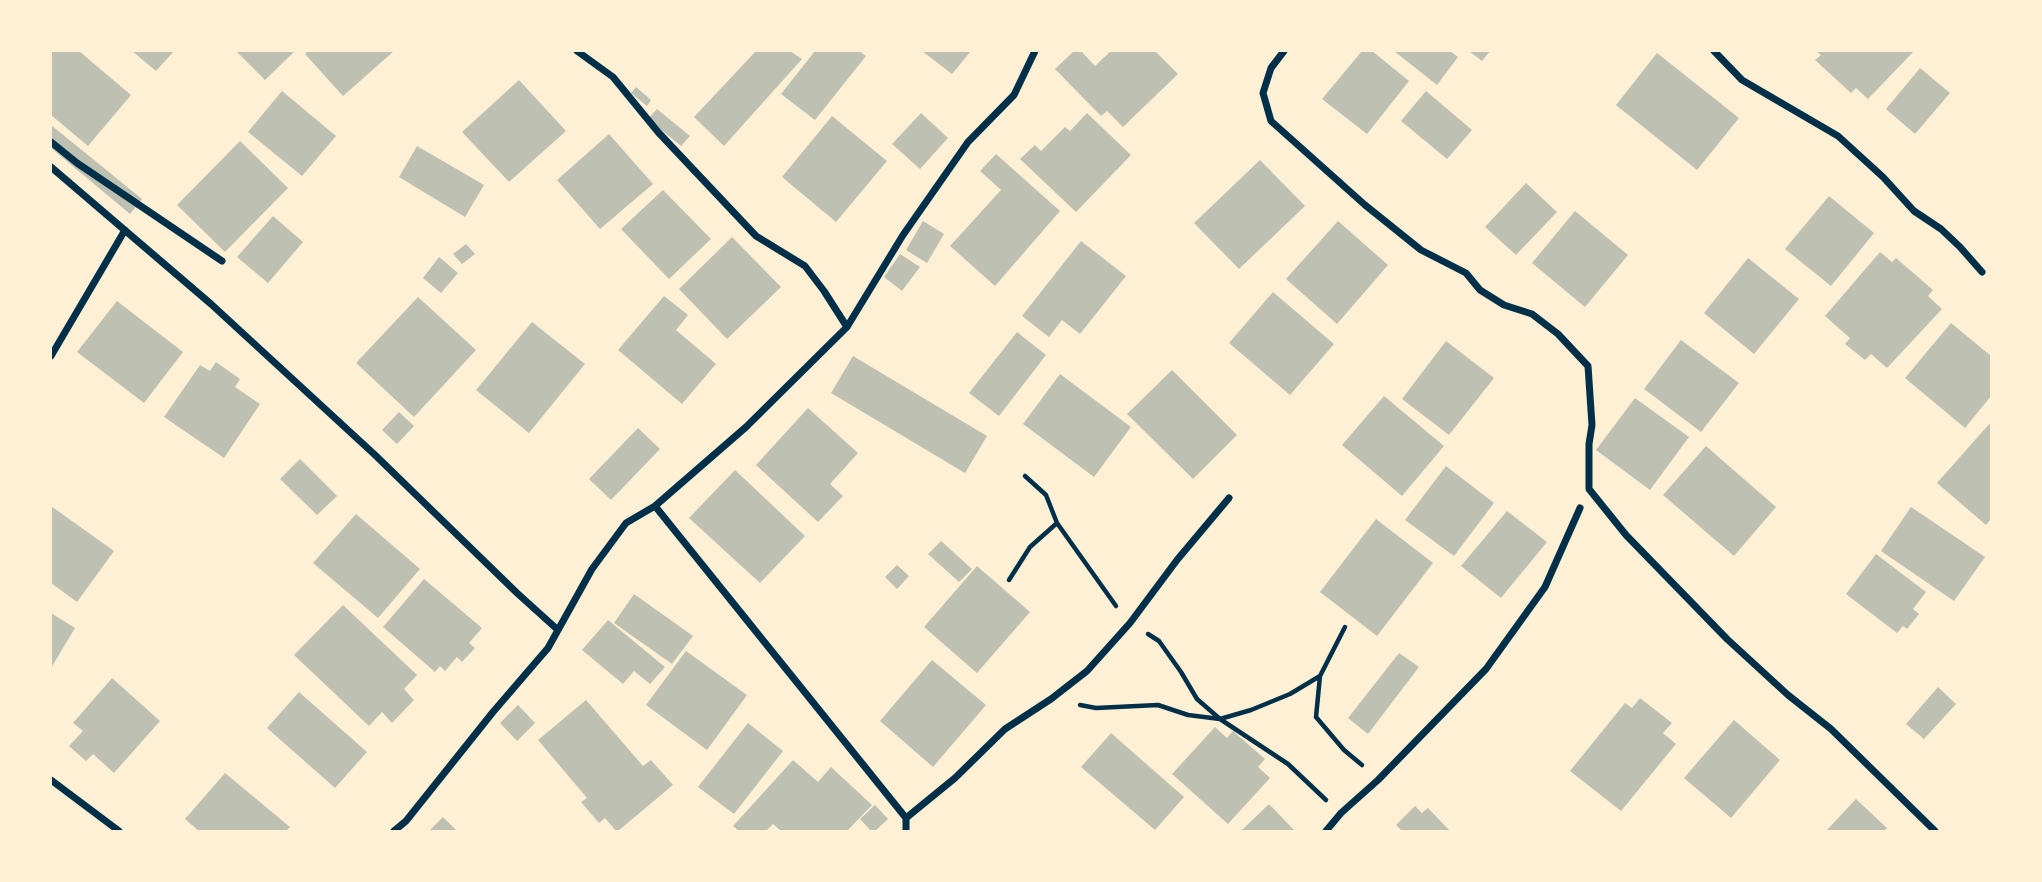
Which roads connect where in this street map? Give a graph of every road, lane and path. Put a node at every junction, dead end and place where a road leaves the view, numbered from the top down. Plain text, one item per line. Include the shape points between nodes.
1 (577, 51) edge
2 (1035, 51) edge
3 (1284, 51) edge
4 (1714, 51) edge
5 (51, 142) edge
6 (51, 167) edge
7 (125, 230) junction
8 (222, 261) dead end
9 (1982, 272) dead end
10 (846, 327) junction
11 (51, 356) edge
12 (1229, 498) dead end
13 (655, 506) junction
14 (1580, 508) dead end
15 (1057, 523) dead end
16 (1009, 580) dead end
17 (1345, 628) dead end
18 (558, 629) junction
19 (1320, 676) junction
20 (1051, 699) junction
21 (1220, 719) junction
22 (51, 780) edge
23 (1378, 780) junction
24 (1341, 813) junction
25 (906, 818) junction
26 (119, 831) edge
27 (394, 831) edge
28 (906, 831) edge
29 (1326, 831) edge
30 (1935, 831) edge

1 - 10 street via 613,78 756,236 805,266
2 - 10 street via 1014,95 968,142
3 - 30 street via 1271,68 1263,93 1271,121 1421,250 1466,273 1480,290 1504,305 1532,314 1566,342 1588,366 1592,425 1589,489 1626,536 1727,639 1832,729
4 - 9 street via 1742,80 1838,135
5 - 8 street
6 - 7 street
7 - 11 street
7 - 18 street via 363,444
10 - 13 street via 746,427
12 - 20 street via 1130,624 1087,671
13 - 18 street via 626,523 592,569
13 - 25 street
14 - 23 street via 1545,587 1486,669
15 - 16 path via 1030,547
17 - 19 path
18 - 27 street via 548,648
19 - 21 path via 1290,694
19 - 23 path via 1316,717
20 - 21 path via 1096,708 1158,705
20 - 25 street via 1004,729 956,778
21 - 24 path via 1288,764
22 - 26 street
23 - 24 street
24 - 29 street
25 - 28 street

